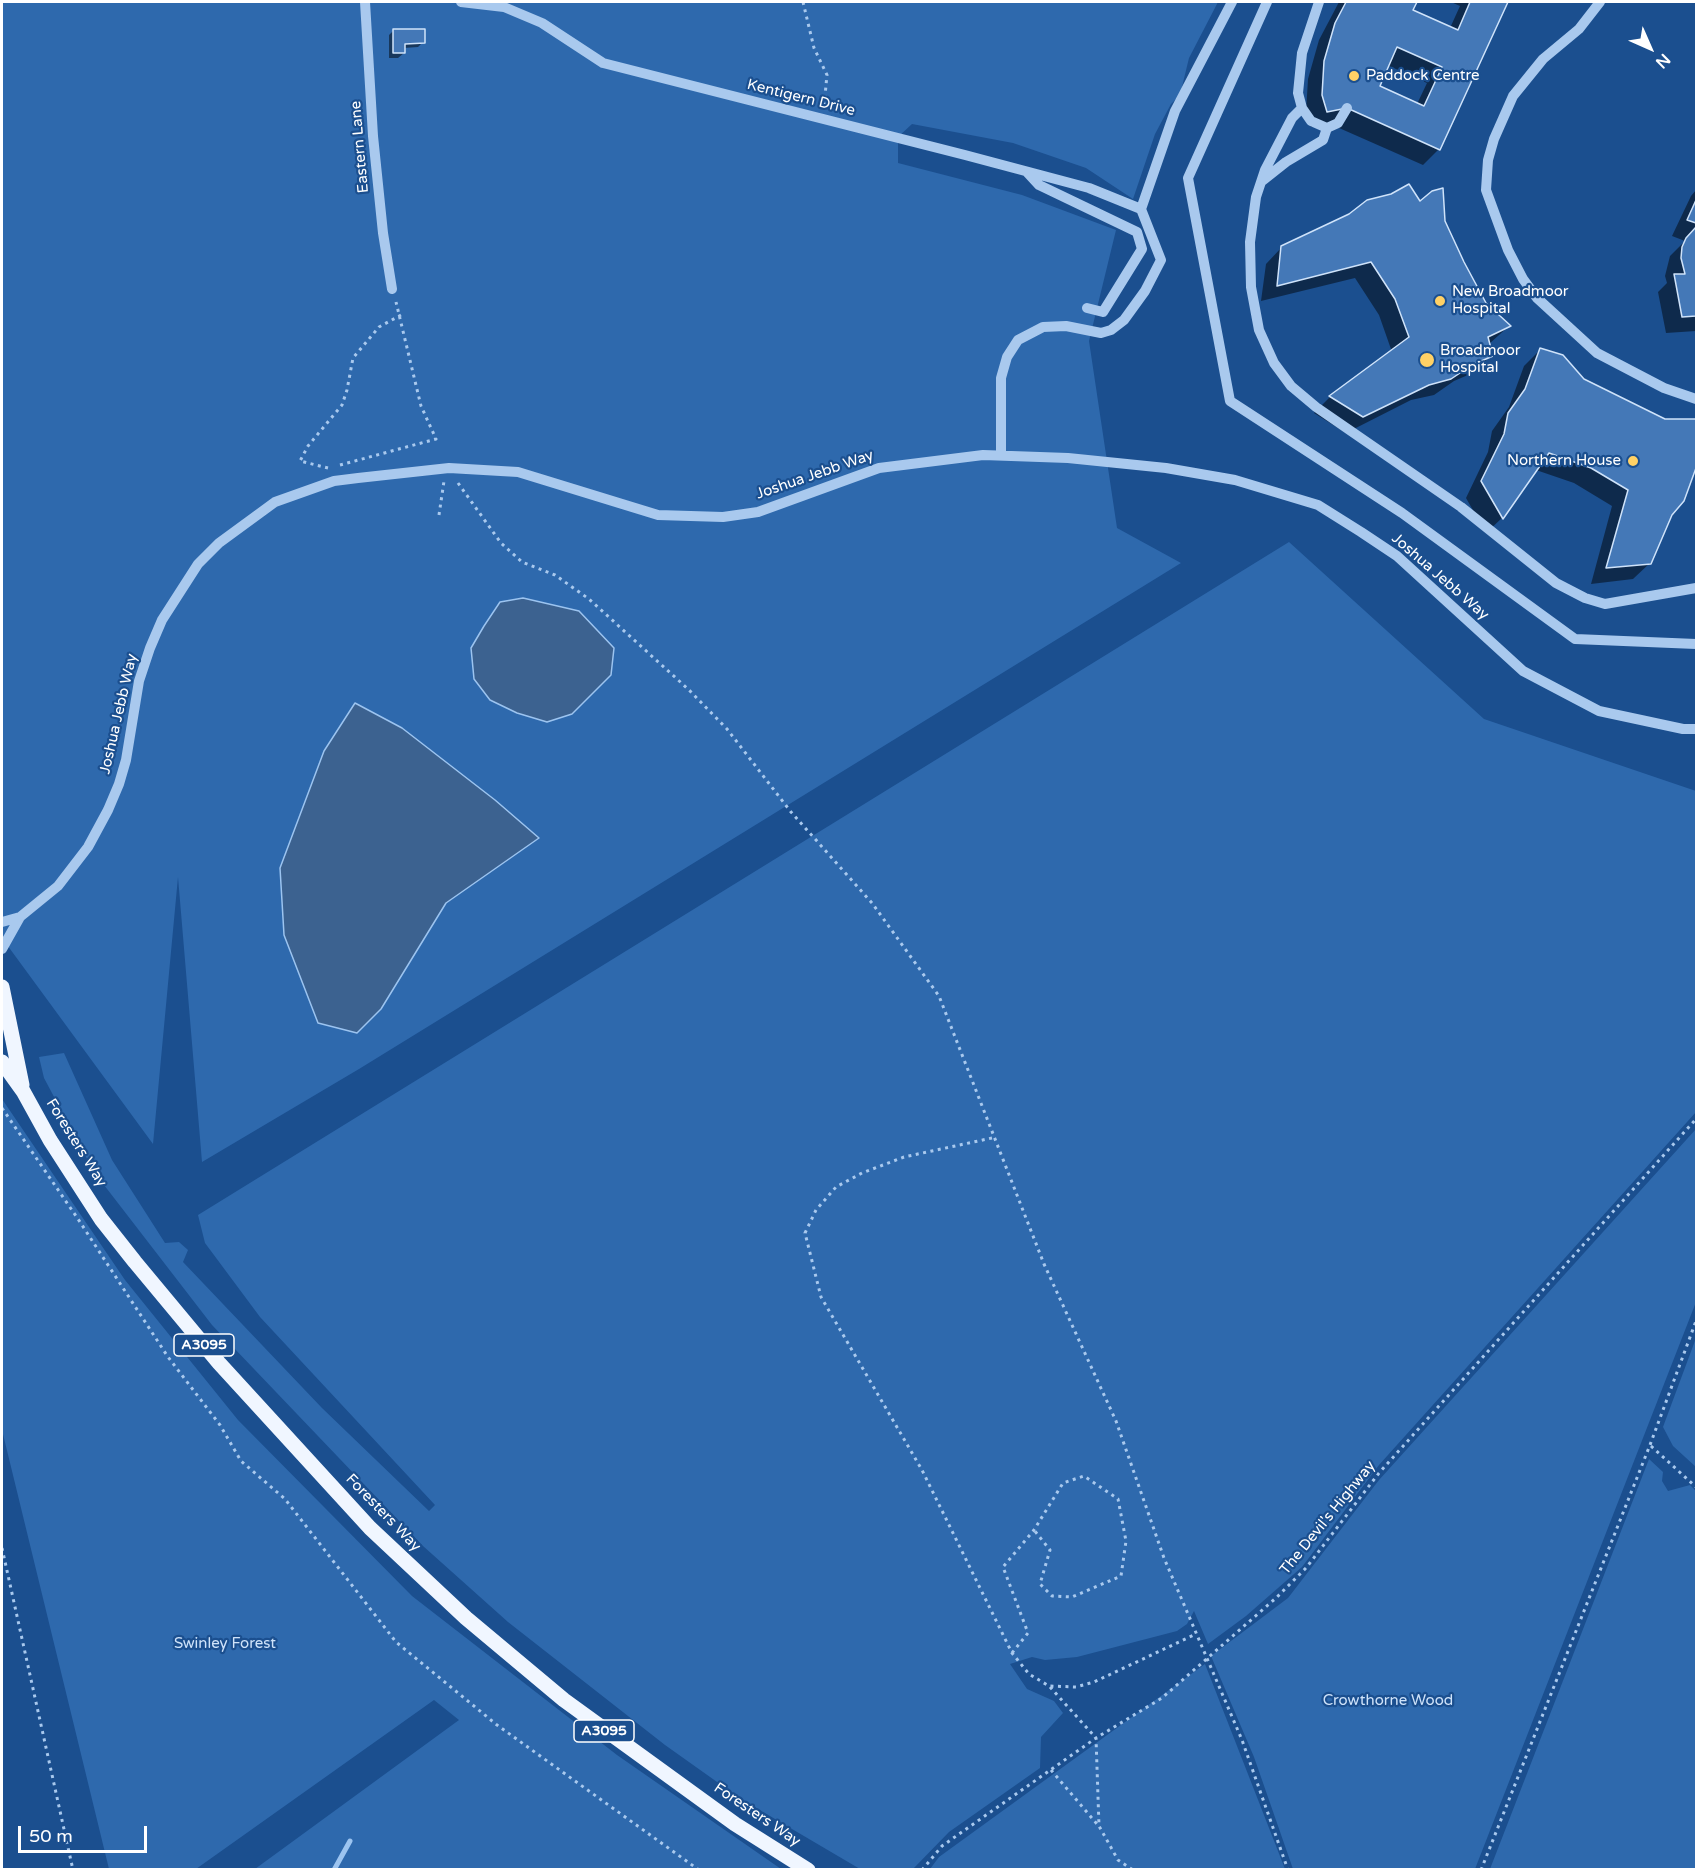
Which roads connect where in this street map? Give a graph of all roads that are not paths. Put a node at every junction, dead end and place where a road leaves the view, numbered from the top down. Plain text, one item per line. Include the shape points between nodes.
1 (365, 2) edge
2 (461, 2) edge
3 (1232, 2) edge
4 (1267, 2) edge
5 (1319, 2) edge
6 (1600, 2) edge
7 (1302, 108) junction
8 (1347, 108) dead end
9 (1327, 128) junction
10 (1027, 172) junction
11 (1262, 181) junction
12 (1141, 209) junction
13 (392, 290) dead end
14 (1087, 308) dead end
15 (1696, 399) edge
16 (1001, 455) junction
17 (1696, 588) edge
18 (1696, 645) edge
19 (1696, 729) edge
20 (20, 917) junction
21 (2, 922) edge
22 (2, 949) edge
23 (2, 987) edge
24 (2, 1062) edge
25 (23, 1091) junction
26 (808, 1869) edge

1 - 13 street, Eastern Lane via 382,233
2 - 10 street, Kentigern Drive via 504,7 542,23 603,63
3 - 12 street via 1175,111
4 - 18 street via 1188,178 1230,401 1402,513 1575,639
5 - 7 street via 1302,53 1298,93
6 - 15 street via 1579,29 1543,59 1513,96 1494,139 1486,190 1508,250 1537,298 1597,353 1655,384
7 - 9 street via 1311,121
7 - 11 street via 1292,117
8 - 9 street via 1338,123
9 - 11 street via 1323,140
10 - 12 street, Kentigern Drive
10 - 14 street via 1039,185 1137,232 1142,249 1103,312
11 - 17 street via 1250,242 1251,287 1259,330 1274,363 1291,386 1461,507 1556,583 1585,598 1605,604
12 - 16 street via 1161,260 1145,291 1124,320 1111,330 1101,333 1066,326 1043,327 1018,340 1007,357 1001,378
16 - 19 street, Joshua Jebb Way via 1166,468 1235,480 1318,506 1396,556 1523,671 1599,711
16 - 20 street, Joshua Jebb Way via 879,468 758,512 723,517 658,515 518,472 449,468 334,481 275,502 247,520 198,564 162,620 139,681 119,784 88,848 58,886
20 - 21 street, Joshua Jebb Way
20 - 22 street, Joshua Jebb Way
23 - 25 main road, Foresters Way / A3095
24 - 25 main road, Foresters Way / A3095
25 - 26 main road, Foresters Way / A3095 via 73,1176 135,1262 219,1363 370,1528 466,1618 564,1700 735,1824

